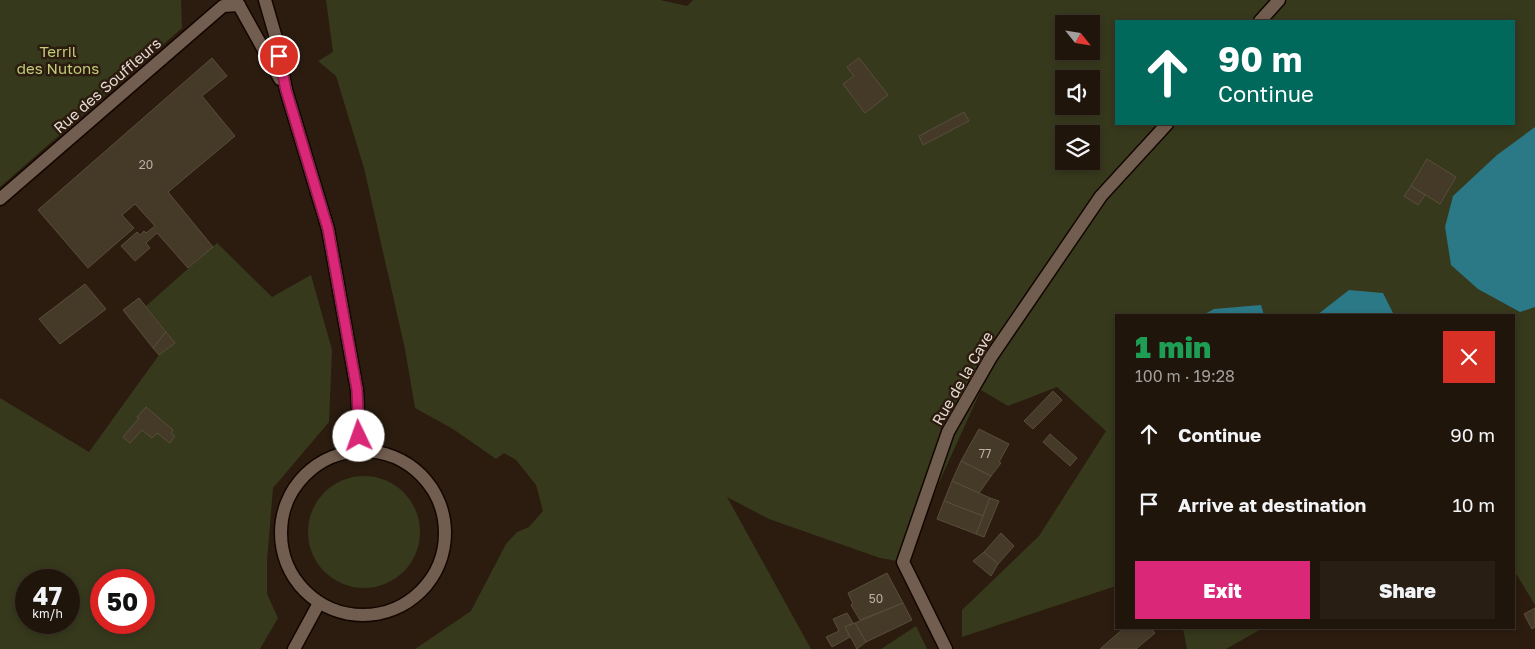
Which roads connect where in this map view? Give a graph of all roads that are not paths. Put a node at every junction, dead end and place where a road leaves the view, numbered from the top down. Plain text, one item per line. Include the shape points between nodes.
1 (265, 0) edge
2 (1279, 0) edge
3 (238, 2) edge
4 (1261, 20) edge
5 (286, 90) junction
6 (1166, 125) edge
7 (0, 198) edge
8 (360, 451) junction
9 (319, 603) junction
10 (294, 649) edge
11 (946, 649) edge

1 - 5 main road
2 - 4 main road
3 - 5 main road
3 - 7 main road, Rue des Souffleurs via 223,6
5 - 8 main road via 328,229 357,390
6 - 11 main road, Rue de la Cave via 1101,196 991,356 948,432 903,562
8 - 9 main road via 334,456 312,469 295,488 284,511 281,537 286,562 299,585
8 - 9 main road via 388,454 412,467 432,487 443,513 446,541 438,568 422,592 399,608 372,615 344,614
9 - 10 main road

